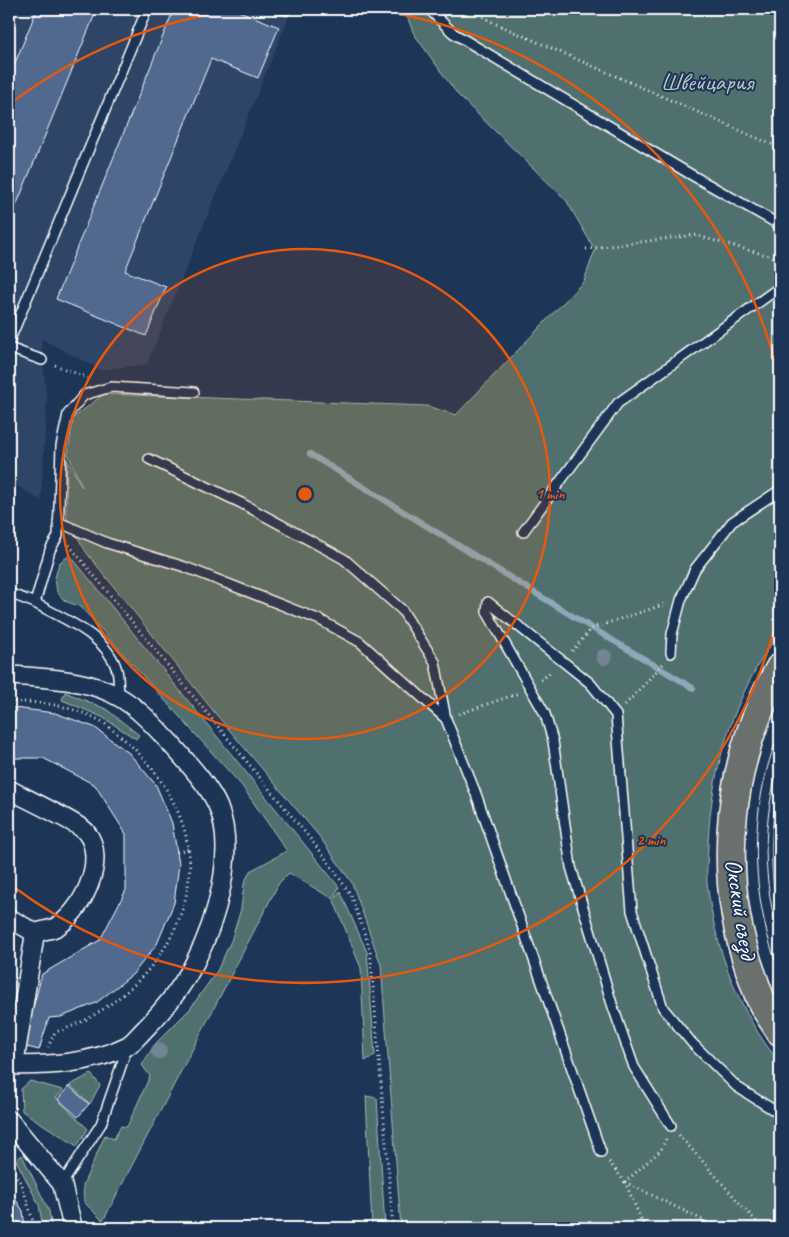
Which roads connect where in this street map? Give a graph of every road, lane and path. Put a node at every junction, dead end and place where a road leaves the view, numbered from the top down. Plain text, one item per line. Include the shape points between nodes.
1 (147, 9) edge
2 (429, 9) edge
3 (470, 9) edge
4 (780, 148) edge
5 (780, 226) edge
6 (586, 249) dead end
7 (780, 260) edge
8 (780, 287) edge
9 (9, 342) edge
10 (9, 348) edge
11 (42, 360) joint
12 (111, 387) junction
13 (194, 392) dead end
14 (149, 459) dead end
15 (780, 490) edge
16 (58, 522) junction
17 (523, 532) dead end
18 (58, 536) junction
19 (9, 593) edge
20 (35, 603) junction
21 (671, 654) joint
22 (780, 668) edge
23 (9, 675) edge
24 (118, 697) junction
25 (9, 702) edge
26 (616, 715) junction
27 (446, 719) junction
28 (9, 792) edge
29 (188, 849) junction
30 (177, 852) dead end
31 (9, 918) edge
32 (35, 933) junction
33 (780, 1031) edge
34 (128, 1046) junction
35 (41, 1064) junction
36 (11, 1065) edge
37 (780, 1114) edge
38 (9, 1120) edge
39 (671, 1126) junction
40 (601, 1152) joint
41 (9, 1164) edge
42 (625, 1182) junction
43 (62, 1184) junction
44 (35, 1228) edge
45 (73, 1228) edge
46 (393, 1228) edge
47 (646, 1228) edge
48 (719, 1228) edge
49 (762, 1228) edge

1 - 9 lane
2 - 5 lane via 454,32
3 - 4 path via 494,23
6 - 7 path via 694,235
8 - 17 lane via 618,403
10 - 11 lane
11 - 12 path
12 - 13 lane
12 - 16 lane via 84,395 68,414 61,446
14 - 27 lane via 241,503 344,559 388,597 402,610 435,662
15 - 21 lane via 732,522 696,569 682,600 672,634
16 - 18 lane
16 - 27 lane via 107,543 185,567 320,620 360,642
18 - 20 lane via 50,550
18 - 46 path via 76,551 322,852 351,895 370,949
19 - 20 lane
20 - 24 lane via 83,629 107,651 117,670
21 - 26 path
22 - 33 main road, Окский съезд via 756,720 740,774 730,829 731,882 742,946 762,1001
23 - 24 street via 77,682
24 - 34 street via 146,718 192,767 219,808 225,836 225,860 216,911 202,949 184,985
25 - 29 path via 59,705 99,720 134,746 161,781 177,810
26 - 37 lane via 632,911 663,1008 692,1043 737,1087
26 - 39 lane via 590,683 488,602 486,612 545,714 553,741 571,868 612,1004 634,1067
27 - 40 lane via 476,794
28 - 32 street via 86,832 94,850 93,873 86,894 55,927
29 - 30 path
29 - 35 path via 189,879 170,942 146,975 102,1012 71,1028 55,1032
31 - 32 street
32 - 36 street
34 - 35 street via 86,1061
34 - 43 lane via 101,1124
35 - 36 street
38 - 43 street
39 - 42 path via 662,1150
39 - 49 path
40 - 42 path
41 - 44 path via 22,1185
42 - 47 path
42 - 48 path
43 - 45 street

